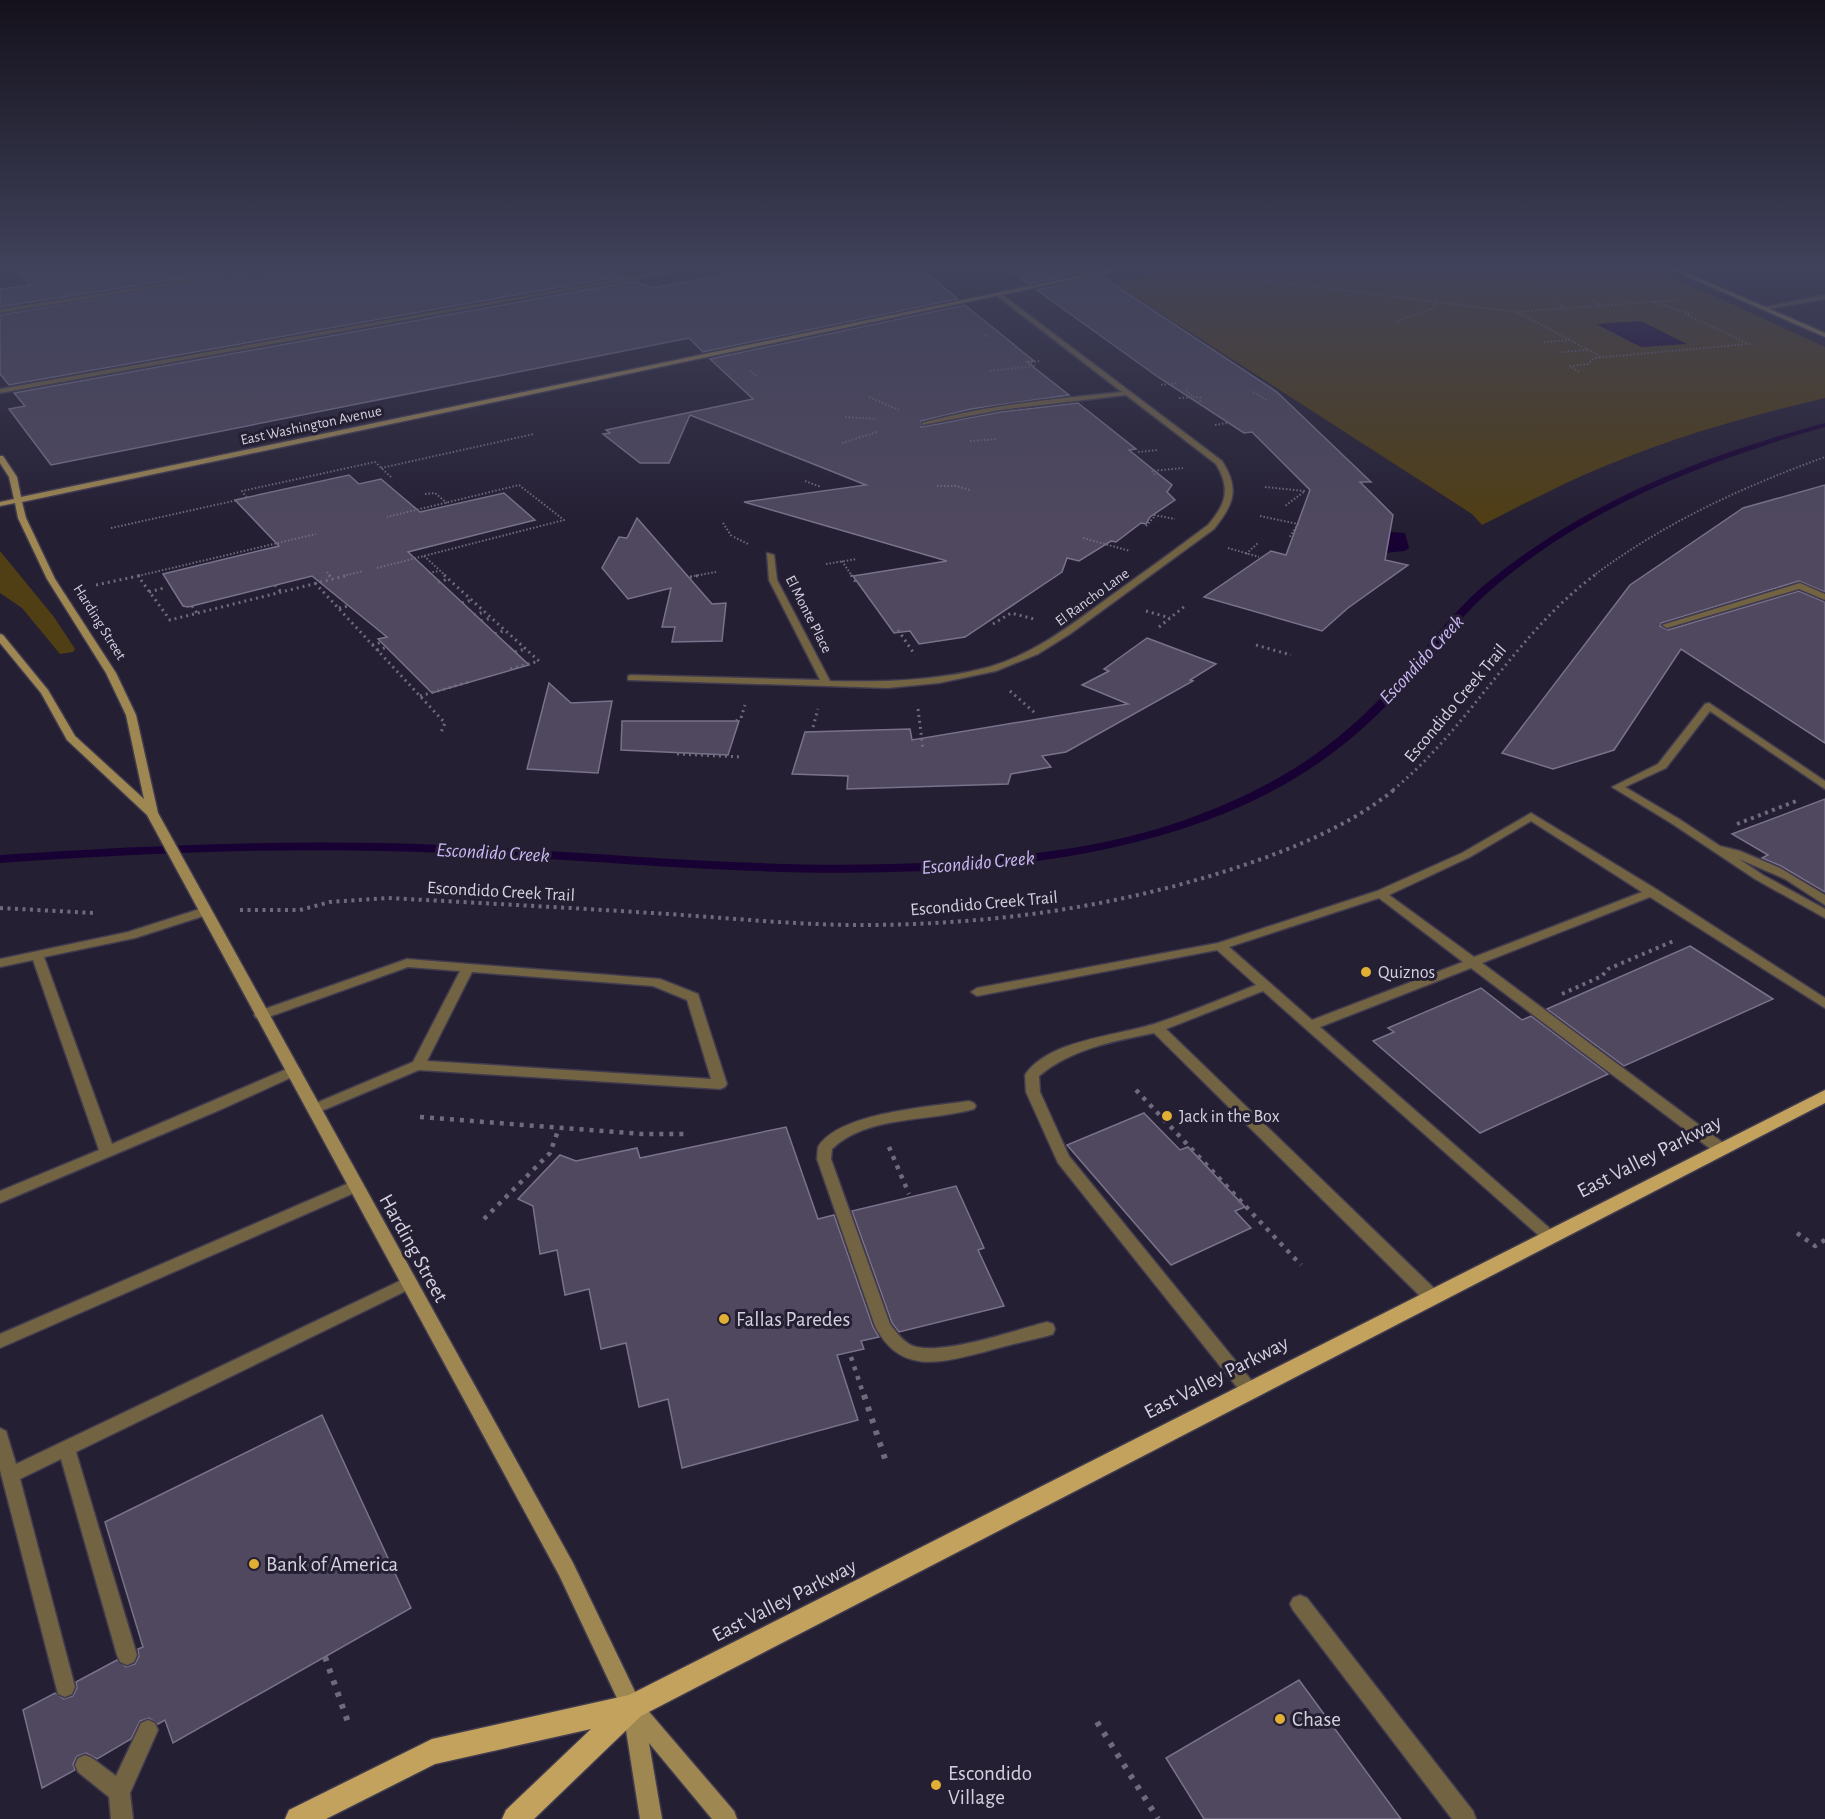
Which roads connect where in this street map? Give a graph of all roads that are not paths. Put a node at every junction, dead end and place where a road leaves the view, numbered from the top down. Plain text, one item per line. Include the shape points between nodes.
1 (212, 354) edge
2 (717, 354) edge
3 (1077, 354) edge
4 (0, 392) edge
5 (1129, 393) junction
6 (924, 424) dead end
7 (0, 458) edge
8 (18, 500) junction
9 (0, 504) edge
10 (770, 555) dead end
11 (1825, 597) edge
12 (1667, 625) dead end
13 (0, 637) edge
14 (631, 678) dead end
15 (827, 684) junction
16 (1825, 786) edge
17 (152, 813) junction
18 (1703, 842) junction
19 (1652, 892) junction
20 (1381, 894) junction
21 (1825, 901) edge
22 (203, 905) junction
23 (1825, 914) edge
24 (1220, 946) junction
25 (37, 955) junction
26 (0, 963) edge
27 (1472, 963) junction
28 (468, 968) junction
29 (1265, 986) junction
30 (977, 992) dead end
31 (1825, 1004) edge
32 (261, 1015) junction
33 (1310, 1026) junction
34 (1157, 1028) junction
35 (418, 1065) junction
36 (294, 1071) junction
37 (1825, 1096) edge
38 (969, 1106) dead end
39 (314, 1109) junction
40 (1721, 1149) junction
41 (107, 1152) junction
42 (356, 1186) junction
43 (0, 1197) edge
44 (1550, 1237) junction
45 (408, 1283) junction
46 (1432, 1297) junction
47 (1047, 1329) dead end
48 (0, 1341) edge
49 (1250, 1391) junction
50 (0, 1436) edge
51 (66, 1447) junction
52 (10, 1475) junction
53 (1300, 1604) dead end
54 (127, 1655) dead end
55 (65, 1687) dead end
56 (632, 1707) junction
57 (148, 1730) dead end
58 (85, 1765) dead end
59 (118, 1792) junction
60 (122, 1819) edge
61 (298, 1819) edge
62 (515, 1819) edge
63 (651, 1819) edge
64 (726, 1819) edge
65 (1465, 1819) edge

1 - 4 street
2 - 8 street, East Washington Avenue
3 - 5 street, El Rancho Lane
5 - 6 street via 995,408
5 - 15 street, El Rancho Lane via 1208,453 1226,474 1229,496 1224,511 1211,527 1035,652 993,669 939,680 888,685
7 - 8 street, Harding Street via 13,477
8 - 9 street, East Washington Avenue
8 - 17 street, Harding Street via 22,518 51,579 111,673 131,715
10 - 15 street, El Monte Place via 773,580
11 - 12 street via 1800,586
13 - 17 street, Harding Street via 45,692 71,738
14 - 15 street, El Rancho Lane
16 - 18 street via 1708,706 1662,766 1617,787
17 - 22 street, Harding Street
18 - 21 street via 1751,858
18 - 23 street
19 - 20 street via 1531,816 1466,855
19 - 27 street
19 - 31 street
20 - 24 street
20 - 27 street
22 - 25 street via 131,935
22 - 32 street, Harding Street
24 - 29 street
24 - 30 street
25 - 26 street
25 - 41 street
27 - 33 street
27 - 40 street
28 - 32 street via 407,963
28 - 35 street
28 - 35 street via 655,982 693,997 720,1084
29 - 33 street
29 - 34 street
32 - 36 street, Harding Street
33 - 44 street
34 - 46 street
34 - 49 street via 1103,1040 1042,1065 1032,1075 1033,1092 1063,1160
35 - 39 street
36 - 39 street, Harding Street
36 - 41 street
37 - 40 main road, East Valley Parkway
38 - 47 street via 850,1128 825,1147 824,1160 889,1337 901,1348 936,1357
39 - 42 street, Harding Street
40 - 44 main road, East Valley Parkway
41 - 43 street
42 - 45 street, Harding Street
42 - 48 street
44 - 46 main road, East Valley Parkway
45 - 51 street
45 - 56 street, Harding Street via 566,1569
46 - 49 main road, East Valley Parkway
49 - 56 main road, East Valley Parkway
50 - 52 street
51 - 52 street
51 - 54 street
52 - 55 street
53 - 65 street
56 - 61 main road, East Valley Parkway via 432,1752
56 - 62 main road, East Valley Parkway
56 - 63 street
56 - 64 street
57 - 59 street
58 - 59 street
59 - 60 street

